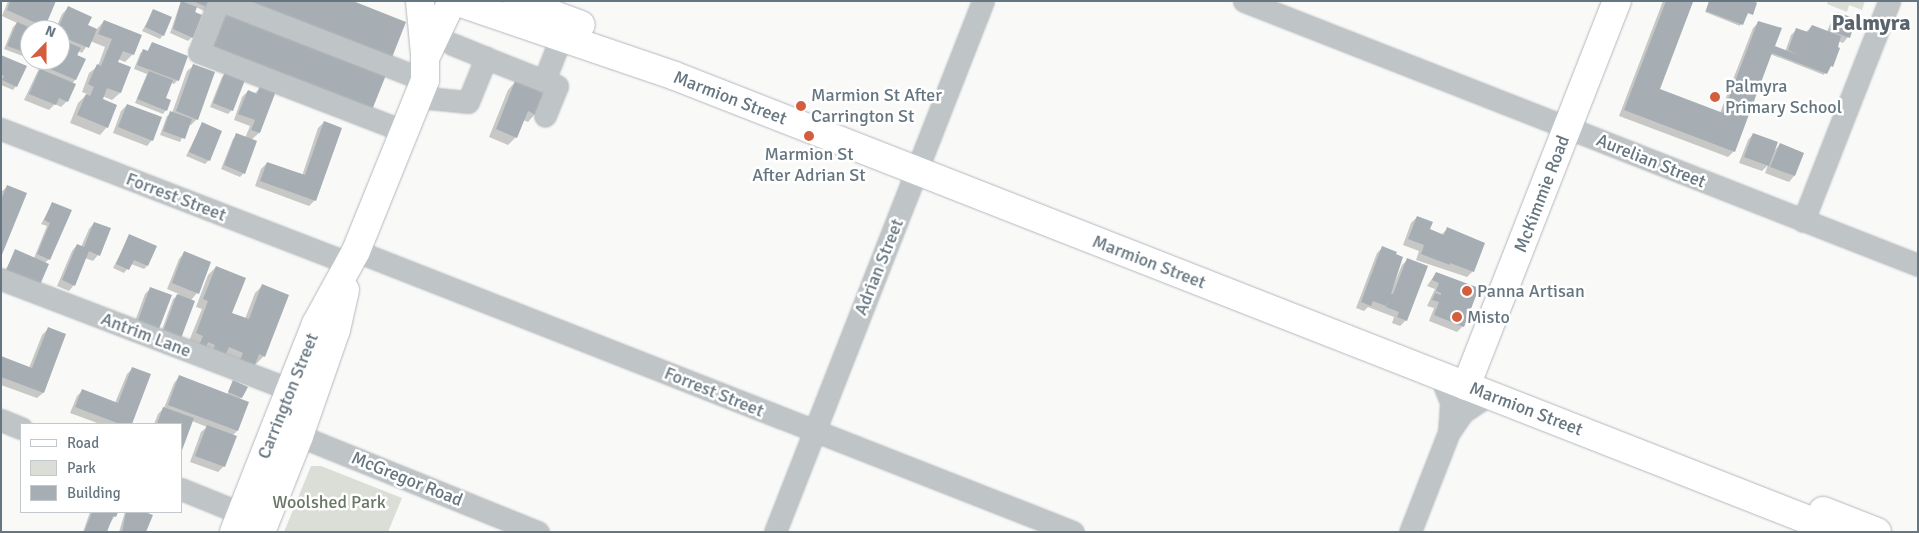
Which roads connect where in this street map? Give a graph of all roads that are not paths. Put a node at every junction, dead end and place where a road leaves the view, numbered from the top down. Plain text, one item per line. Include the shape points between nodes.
1 (220, 1) edge
2 (420, 1) edge
3 (517, 1) edge
4 (983, 1) edge
5 (1244, 1) edge
6 (1617, 1) edge
7 (1889, 1) edge
8 (462, 3) edge
9 (562, 37) junction
10 (452, 44) junction
11 (486, 58) junction
12 (423, 79) junction
13 (544, 81) junction
14 (545, 116) dead end
15 (1568, 128) junction
16 (1, 129) edge
17 (404, 131) junction
18 (918, 165) junction
19 (1803, 221) junction
20 (354, 257) junction
21 (1918, 265) edge
22 (1, 279) edge
23 (1440, 375) junction
24 (1475, 385) junction
25 (291, 390) junction
26 (1, 420) edge
27 (20, 428) edge
28 (287, 431) junction
29 (814, 431) junction
30 (1449, 432) junction
31 (182, 490) edge
32 (250, 525) edge
33 (538, 532) edge
34 (775, 532) edge
35 (1073, 532) edge
36 (1410, 532) edge
37 (1839, 532) edge
38 (1877, 532) edge

1 - 12 street
1 - 17 street via 199,52
2 - 12 main road
3 - 18 main road, Marmion Street
4 - 18 street, Adrian Street
5 - 15 street, Aurelian Street
6 - 15 main road, McKimmie Road
7 - 19 street
8 - 9 main road, Marmion Street
8 - 10 main road, Carrington Street
8 - 12 main road, Carrington Street
9 - 13 street
9 - 18 main road, Marmion Street
10 - 11 street
10 - 12 main road, Carrington Street via 442,64
11 - 12 street via 468,102
11 - 13 street
12 - 17 main road, Carrington Street
13 - 14 street via 556,86
15 - 19 street, Aurelian Street
15 - 24 main road, McKimmie Road
16 - 20 street, Forrest Street
17 - 20 main road, Carrington Street
18 - 23 main road, Marmion Street
18 - 24 main road, Marmion Street
18 - 29 street, Adrian Street
19 - 21 street, Aurelian Street
20 - 25 main road, Carrington Street via 316,324
20 - 28 main road, Carrington Street via 336,330
20 - 29 street, Forrest Street
22 - 25 street, Antrim Lane
23 - 24 main road, Marmion Street
23 - 30 street via 1451,402
24 - 30 street via 1463,412
24 - 37 main road, Marmion Street
24 - 38 main road, Marmion Street
25 - 28 main road, Carrington Street
26 - 27 street
28 - 32 main road, Carrington Street
28 - 33 street, McGregor Road
29 - 34 street, Adrian Street
29 - 35 street, Forrest Street
30 - 36 street
31 - 32 street

